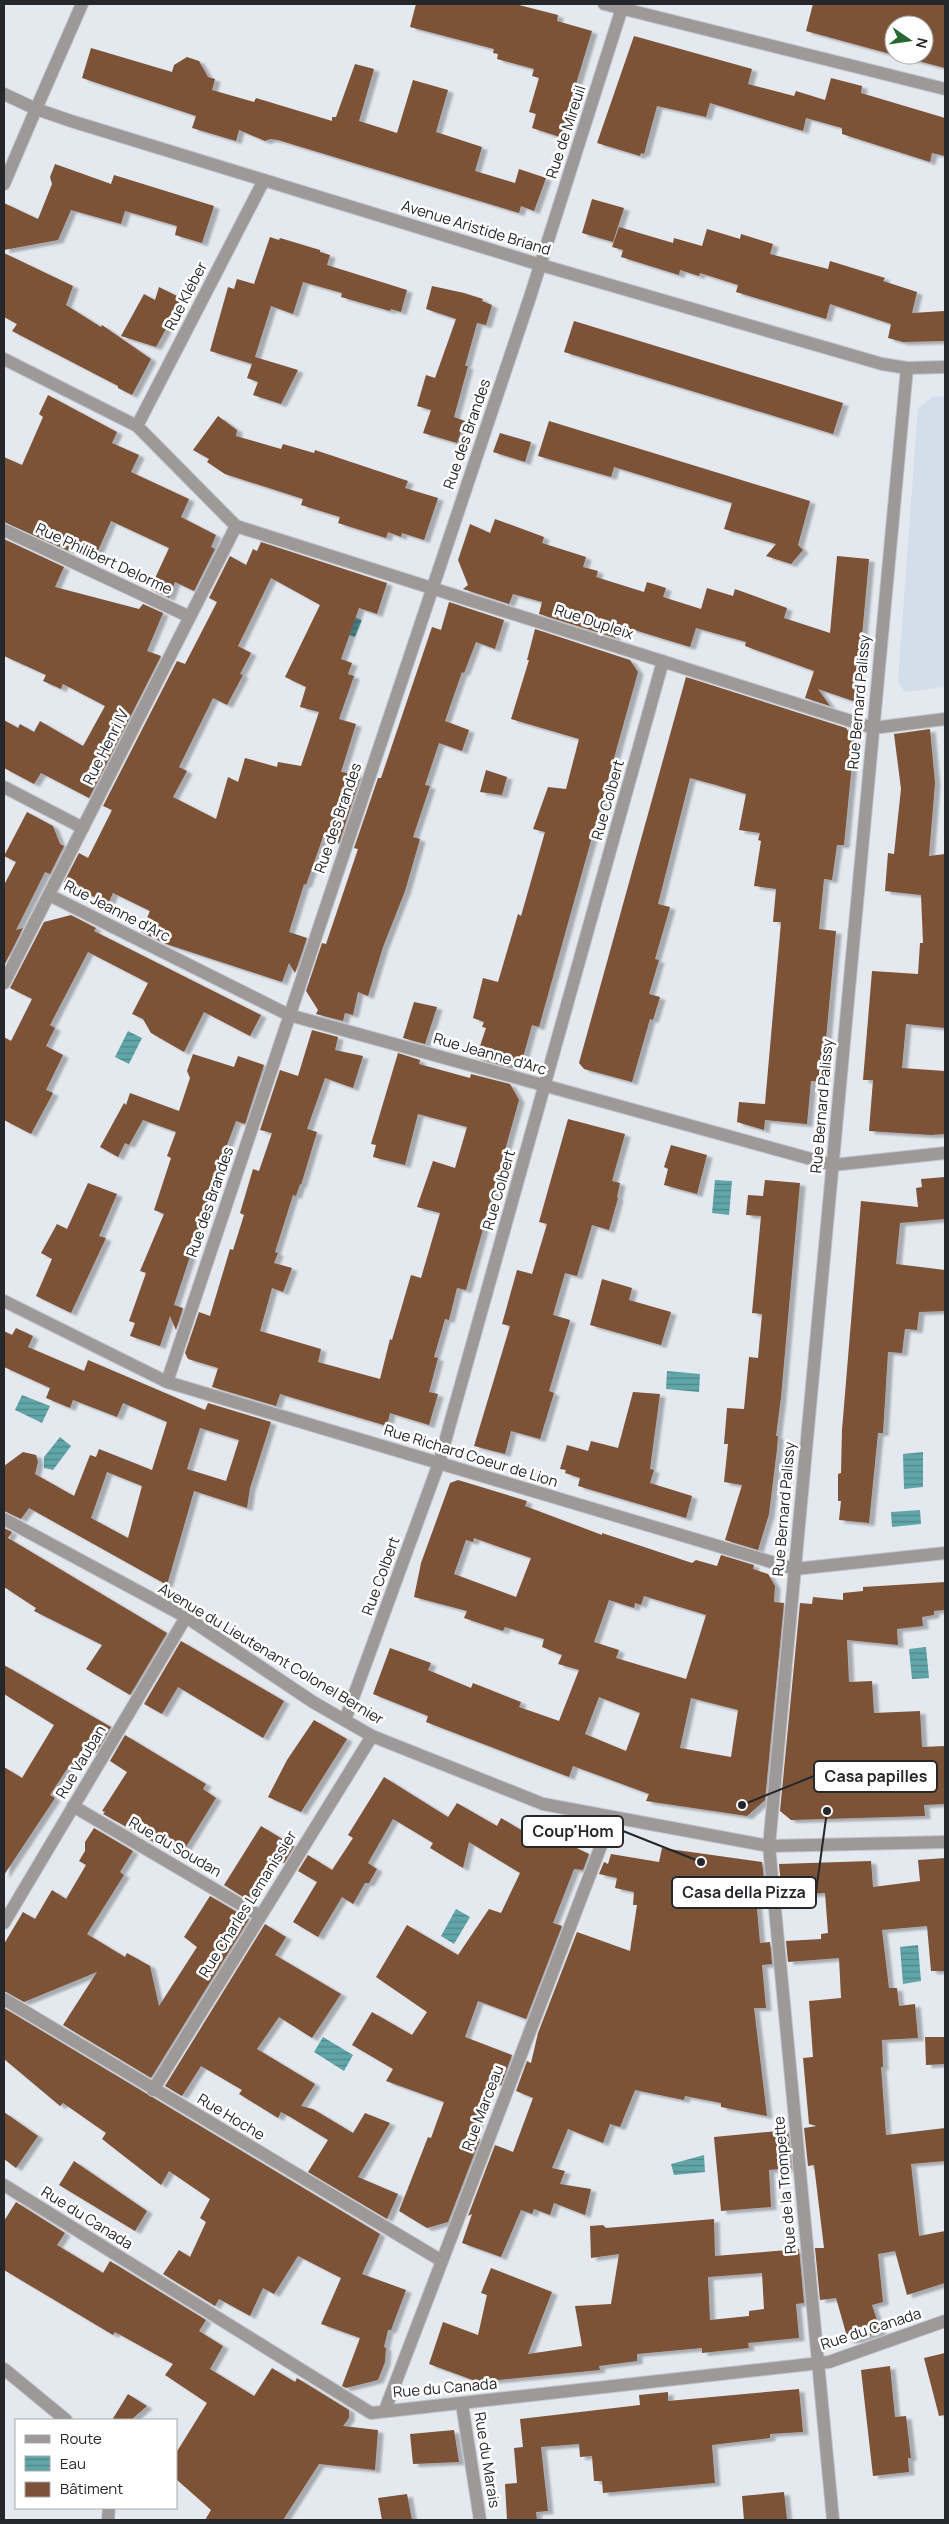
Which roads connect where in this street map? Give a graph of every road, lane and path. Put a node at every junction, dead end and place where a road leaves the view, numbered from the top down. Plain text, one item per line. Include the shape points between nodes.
1 (82, 4) edge
2 (604, 4) edge
3 (622, 8) junction
4 (945, 89) edge
5 (4, 94) edge
6 (36, 109) junction
7 (264, 180) junction
8 (4, 184) edge
9 (541, 264) junction
10 (4, 359) edge
11 (945, 367) edge
12 (907, 368) junction
13 (137, 426) junction
14 (236, 526) junction
15 (4, 530) edge
16 (433, 588) junction
17 (190, 617) junction
18 (663, 661) junction
19 (945, 719) edge
20 (873, 728) junction
21 (4, 787) edge
22 (83, 828) junction
23 (49, 895) junction
24 (4, 983) edge
25 (289, 1015) junction
26 (544, 1086) junction
27 (945, 1153) edge
28 (832, 1165) junction
29 (4, 1301) edge
30 (167, 1382) junction
31 (439, 1463) junction
32 (4, 1519) edge
33 (945, 1553) edge
34 (795, 1570) junction
35 (186, 1617) junction
36 (345, 1720) junction
37 (372, 1736) junction
38 (73, 1806) junction
39 (612, 1817) junction
40 (945, 1842) edge
41 (769, 1846) junction
42 (260, 1916) junction
43 (4, 1922) edge
44 (4, 1999) edge
45 (153, 2090) junction
46 (4, 2185) edge
47 (442, 2261) junction
48 (945, 2321) edge
49 (818, 2363) junction
50 (4, 2369) edge
51 (462, 2404) junction
52 (385, 2410) junction
53 (65, 2419) edge
54 (480, 2520) edge
55 (832, 2520) edge

1 - 6 street
2 - 3 street
3 - 4 street
3 - 9 street, Rue de Mireuil
5 - 6 street, Avenue Aristide Briand
6 - 7 street, Avenue Aristide Briand
6 - 8 street
7 - 9 street, Avenue Aristide Briand
7 - 13 street, Rue Kléber
9 - 12 street, Avenue Aristide Briand via 882,364
9 - 16 street, Rue des Brandes
10 - 13 street
11 - 12 street, Avenue Aristide Briand
12 - 20 street, Rue Bernard Palissy
13 - 14 street
14 - 16 street, Rue Dupleix
14 - 17 street, Rue Henri IV
15 - 17 street, Rue Philibert Delorme
16 - 18 street, Rue Dupleix
16 - 25 street, Rue des Brandes
17 - 22 street, Rue Henri IV
18 - 20 street, Rue Dupleix
18 - 26 street, Rue Colbert
19 - 20 street, Rue Dupleix
20 - 28 street, Rue Bernard Palissy
21 - 22 street
22 - 23 street, Rue Henri IV
23 - 24 street, Rue Henri IV
23 - 25 street, Rue Jeanne d'Arc
25 - 26 street, Rue Jeanne d'Arc
25 - 30 street, Rue des Brandes
26 - 28 street, Rue Jeanne d'Arc
26 - 31 street, Rue Colbert
27 - 28 street, Rue Jeanne d'Arc
28 - 34 street, Rue Bernard Palissy
29 - 30 street, Rue Richard Coeur de Lion
30 - 31 street, Rue Richard Coeur de Lion
31 - 34 street, Rue Richard Coeur de Lion
31 - 36 street, Rue Colbert
32 - 35 street, Avenue du Lieutenant Colonel Bernier
33 - 34 street, Rue Richard Coeur de Lion
34 - 41 street, Rue Bernard Palissy
35 - 36 street, Avenue du Lieutenant Colonel Bernier
35 - 38 street, Rue Vauban
36 - 37 street, Avenue du Lieutenant Colonel Bernier
37 - 39 street, Avenue du Lieutenant Colonel Bernier via 543,1804
37 - 42 street, Rue Charles Lemanissier
38 - 42 street, Rue du Soudan
38 - 43 street, Rue Vauban
39 - 41 street, Avenue du Lieutenant Colonel Bernier
39 - 47 street, Rue Marceau
40 - 41 street, Avenue du Lieutenant Colonel Bernier
41 - 49 street, Rue de la Trompette
42 - 45 street, Rue Charles Lemanissier
44 - 45 street, Rue Hoche
45 - 47 street, Rue Hoche
46 - 52 street, Rue du Canada via 371,2413
47 - 52 street, Rue Marceau
48 - 49 street, Rue du Canada via 829,2362
49 - 51 street, Rue du Canada
49 - 55 street, Rue de la Trompette
50 - 53 street
51 - 52 street, Rue du Canada
51 - 54 street, Rue du Marais

